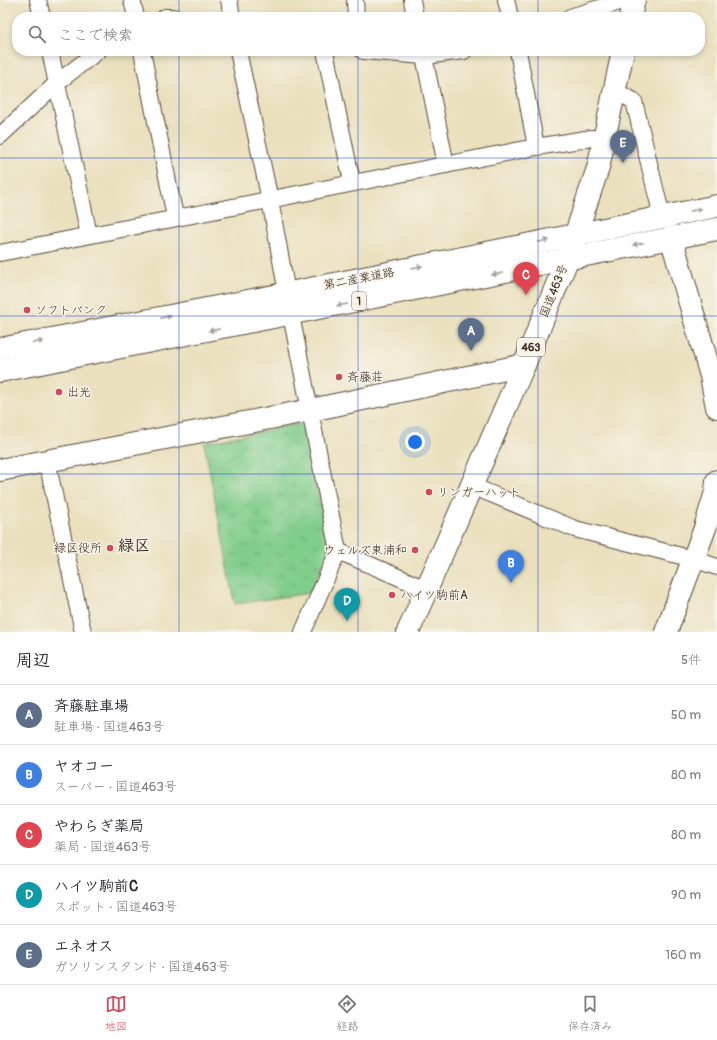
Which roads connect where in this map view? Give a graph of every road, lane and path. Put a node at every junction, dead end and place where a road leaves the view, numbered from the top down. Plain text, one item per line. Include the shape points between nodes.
1 (38, 0) edge
2 (132, 0) edge
3 (229, 0) edge
4 (355, 0) edge
5 (412, 0) edge
6 (506, 0) edge
7 (626, 0) edge
8 (634, 0) edge
9 (41, 12) edge
10 (135, 12) edge
11 (231, 12) edge
12 (356, 12) edge
13 (414, 12) edge
14 (509, 12) edge
15 (586, 12) edge
16 (631, 12) edge
17 (51, 56) edge
18 (92, 56) edge
19 (143, 56) edge
20 (239, 56) edge
21 (325, 56) edge
22 (423, 56) edge
23 (519, 56) edge
24 (622, 56) edge
25 (58, 82) junction
26 (615, 90) junction
27 (0, 136) edge
28 (605, 139) junction
29 (536, 146) junction
30 (446, 165) junction
31 (352, 182) junction
32 (270, 200) junction
33 (717, 206) edge
34 (175, 217) junction
35 (662, 217) junction
36 (717, 229) edge
37 (89, 235) junction
38 (576, 235) junction
39 (671, 237) junction
40 (0, 251) edge
41 (567, 260) junction
42 (287, 293) junction
43 (291, 315) junction
44 (711, 348) edge
45 (0, 349) edge
46 (524, 365) junction
47 (0, 371) edge
48 (717, 400) edge
49 (311, 410) junction
50 (46, 461) junction
51 (0, 470) edge
52 (472, 486) junction
53 (717, 488) edge
54 (338, 551) junction
55 (693, 559) junction
56 (717, 567) edge
57 (426, 589) junction
58 (83, 632) edge
59 (303, 632) edge
60 (408, 632) edge
61 (666, 632) edge

1 - 9 street
2 - 10 street
3 - 11 street
4 - 12 street
5 - 13 street
6 - 14 street
7 - 15 street
8 - 16 main road
17 - 25 street
18 - 25 street
19 - 34 street
20 - 32 street
21 - 31 street
22 - 30 street
23 - 29 street
24 - 26 main road, 国道463号 / 463
25 - 27 street
25 - 37 street
26 - 28 main road, 国道463号 / 463
26 - 35 street via 634,101
28 - 29 street via 592,138
28 - 38 main road, 国道463号 / 463 via 590,196
29 - 30 street
30 - 31 street
31 - 32 street
32 - 34 street
32 - 42 street
35 -> 33 main road, 第二産業道路 / 1
34 - 37 street
35 - 38 main road, 第二産業道路 / 1
36 - 39 main road, 第二産業道路 / 1
37 - 40 street
38 - 41 main road, 国道463号 / 463
42 -> 38 main road, 第二産業道路 / 1
39 -> 41 main road, 第二産業道路 / 1
39 - 44 main road
41 -> 43 main road, 第二産業道路 / 1
41 - 46 main road, 国道463号 / 463
45 -> 42 main road, 第二産業道路 / 1
43 -> 47 main road, 第二産業道路 / 1
43 - 49 street
44 - 48 main road
46 - 49 main road
46 - 52 main road, 国道463号 / 463
49 - 50 main road
49 - 54 street
50 - 51 main road
50 - 58 street
52 - 55 street via 575,529
52 - 57 main road, 国道463号 / 463
53 - 55 main road
54 - 57 street
54 - 59 street
55 - 56 street
55 - 61 main road
57 - 60 main road, 国道463号 / 463

